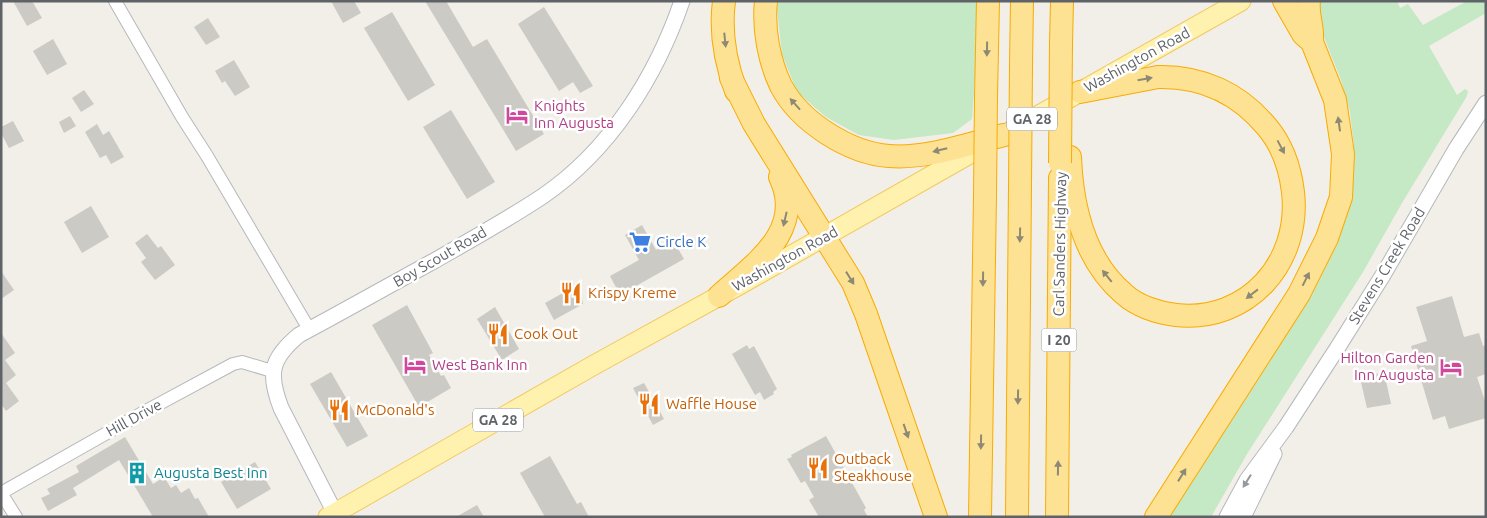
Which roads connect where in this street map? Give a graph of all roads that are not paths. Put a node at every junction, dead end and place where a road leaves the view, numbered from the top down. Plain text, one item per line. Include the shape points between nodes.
1 (115, 1) edge
2 (682, 1) edge
3 (724, 1) edge
4 (766, 1) edge
5 (988, 1) edge
6 (1022, 1) edge
7 (1062, 1) edge
8 (1241, 1) edge
9 (1284, 1) edge
10 (1309, 1) edge
11 (1312, 42) junction
12 (731, 78) junction
13 (1080, 92) junction
14 (1486, 102) edge
15 (1004, 135) junction
16 (1065, 160) junction
17 (824, 237) junction
18 (720, 296) junction
19 (309, 330) junction
20 (272, 371) junction
21 (1286, 427) junction
22 (1, 493) edge
23 (334, 515) edge
24 (16, 517) edge
25 (936, 517) edge
26 (980, 517) edge
27 (1017, 517) edge
28 (1057, 517) edge
29 (1156, 517) edge
30 (1227, 517) edge
31 (1243, 517) edge

1 - 19 street
2 - 19 street, Boy Scout Road via 668,40 644,86 601,144 564,180 458,247
3 -> 12 highway via 726,56
15 -> 4 highway via 908,156 868,153 837,141 805,115 782,87 767,38
5 -> 26 highway, bridge
6 -> 27 highway, bridge
7 - 16 highway, Carl Sanders Highway / I 20, bridge
8 - 13 main road, Washington Road / GA 28
9 - 11 highway via 1303,34
10 - 11 highway via 1307,10 1313,27
29 -> 11 highway via 1298,294 1327,238 1341,197 1343,154 1335,100
12 - 17 highway via 754,124
12 -> 18 highway via 750,129 783,184 787,207 784,224 774,243
13 - 15 main road, Washington Road / GA 28
13 -> 16 highway via 1170,77 1198,81 1235,97 1254,111 1272,132 1288,161 1295,205 1289,242 1275,270 1241,302 1200,316 1166,314 1148,308 1124,295 1094,259 1081,229
14 - 21 street, Stevens Creek Road via 1378,283
15 - 17 main road, Washington Road / GA 28
28 -> 16 highway, Carl Sanders Highway / I 20
17 - 18 main road, Washington Road / GA 28
17 -> 25 highway via 858,295
18 - 23 main road, Washington Road / GA 28
19 - 20 street, Boy Scout Road via 289,343
20 - 22 street, Hill Drive via 242,362 233,364
20 - 23 street via 281,408
21 -> 30 street via 1247,480
21 - 31 street
22 - 24 street

